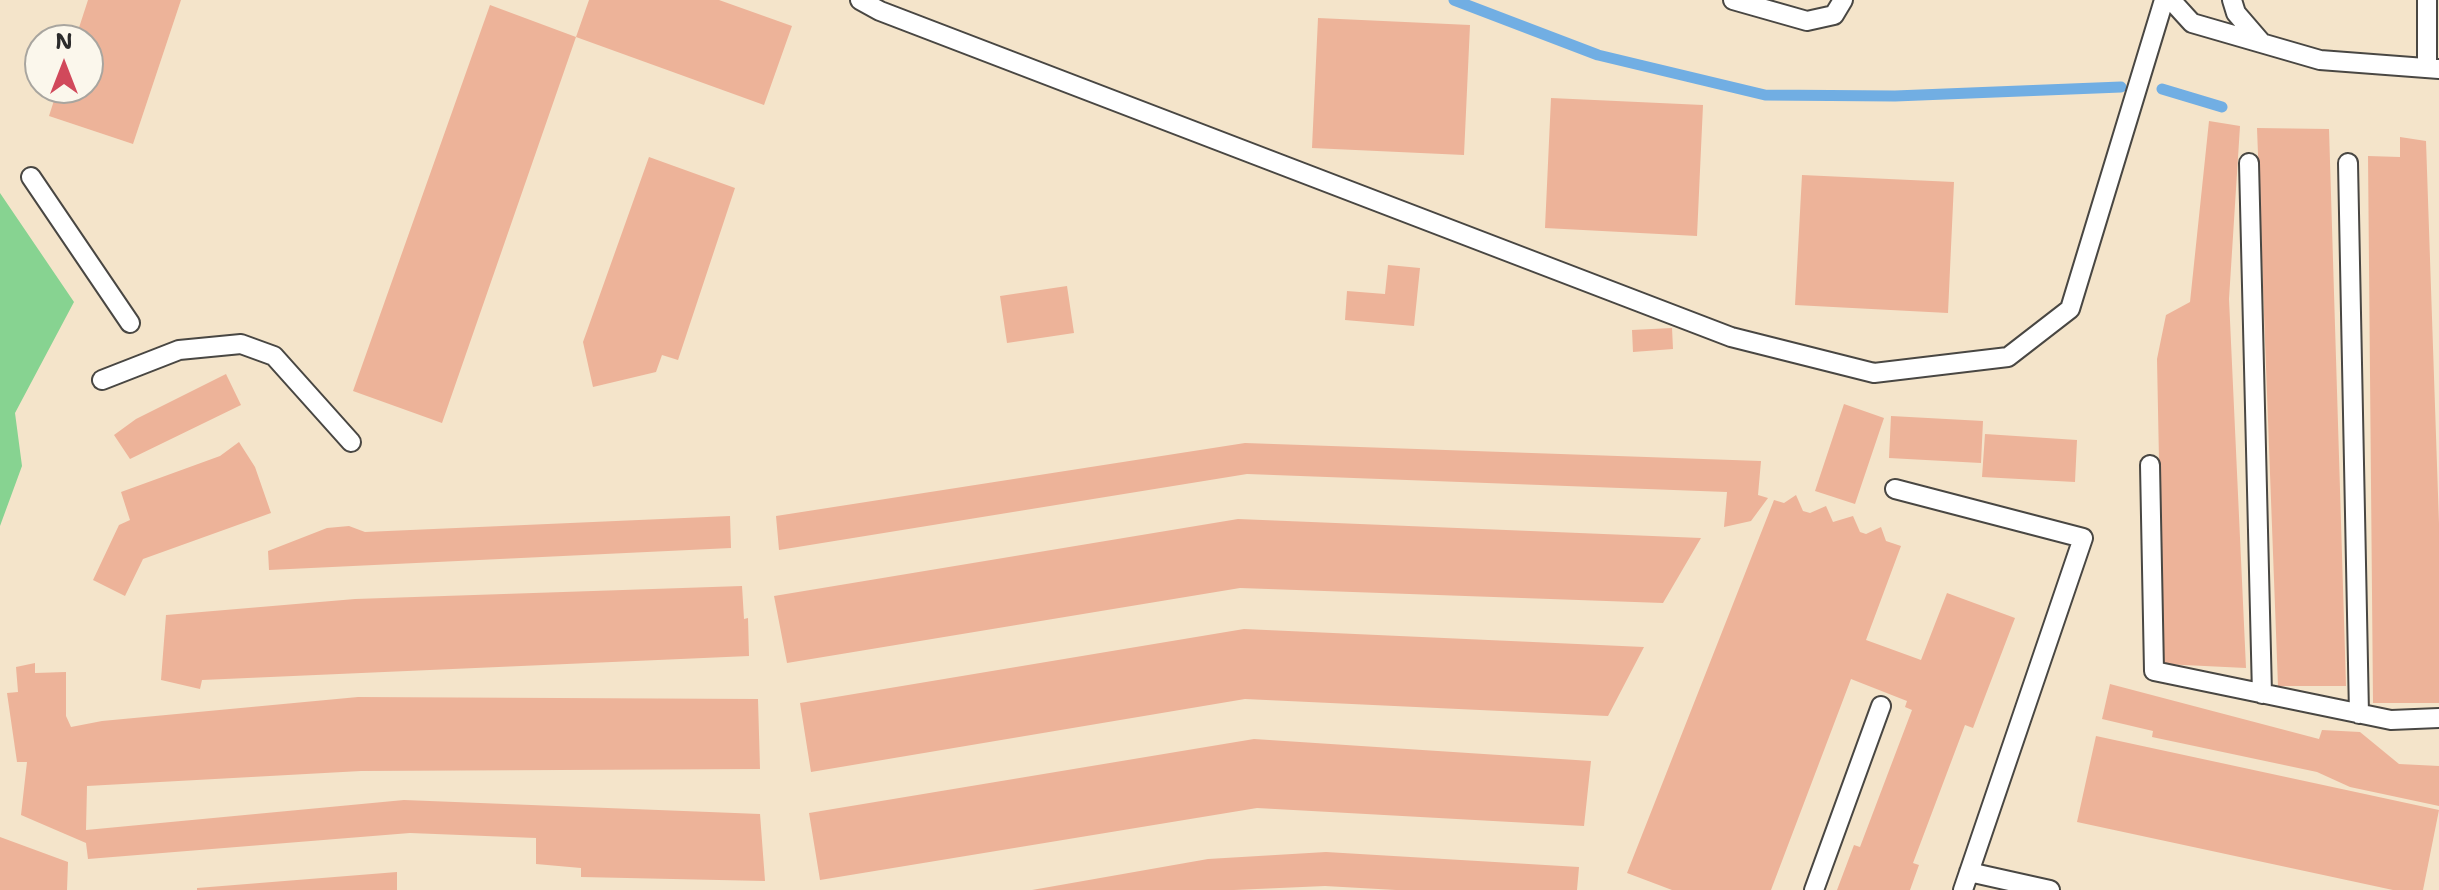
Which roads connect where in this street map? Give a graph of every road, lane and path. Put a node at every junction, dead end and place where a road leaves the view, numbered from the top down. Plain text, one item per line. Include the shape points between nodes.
1 (860, 0) edge
2 (1733, 0) edge
3 (1843, 0) edge
4 (2164, 0) edge
5 (2171, 0) edge
6 (2232, 0) edge
7 (2427, 0) edge
8 (2261, 42) junction
9 (2433, 68) edge
10 (2249, 163) dead end
11 (2348, 163) dead end
12 (31, 177) dead end
13 (130, 323) dead end
14 (102, 380) dead end
15 (351, 442) dead end
16 (2150, 465) dead end
17 (1895, 489) dead end
18 (2262, 694) junction
19 (1881, 706) dead end
20 (2359, 714) junction
21 (2439, 718) edge
22 (1966, 881) edge
23 (1814, 890) edge
24 (2050, 890) edge

1 - 4 lane via 1731,337 1874,373 2008,357 2070,309
2 - 3 lane via 1807,21 1834,15
5 - 8 lane via 2192,23
6 - 8 lane via 2236,13
7 - 9 lane
8 - 9 lane via 2320,60
10 - 18 lane
11 - 20 lane
12 - 13 lane
14 - 15 lane via 179,350 241,344 274,356
16 - 18 lane via 2154,671
17 - 22 lane via 2083,538
18 - 20 lane
19 - 23 lane
20 - 21 lane via 2391,720
22 - 24 lane

